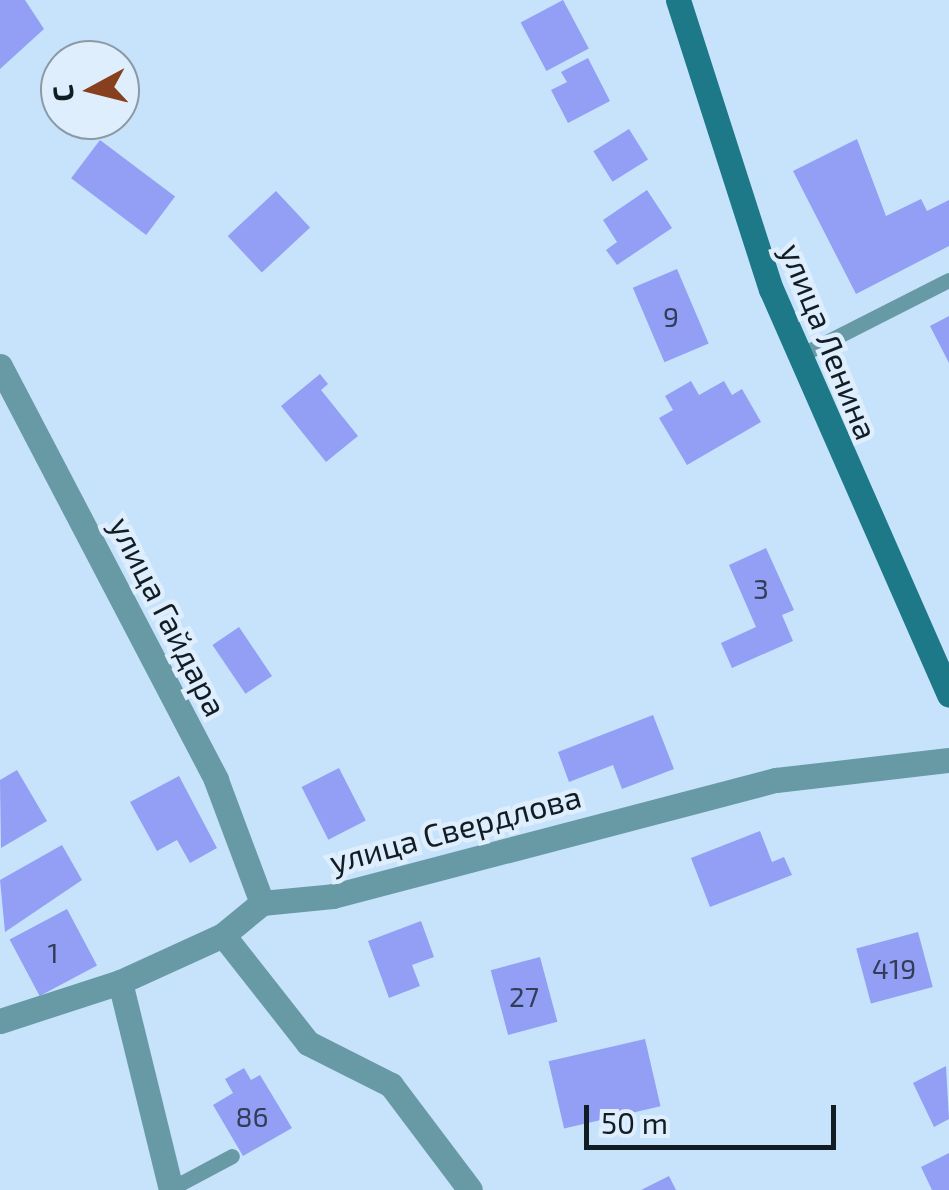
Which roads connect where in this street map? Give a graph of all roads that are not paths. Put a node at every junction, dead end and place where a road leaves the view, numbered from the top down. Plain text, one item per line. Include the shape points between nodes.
1 (678, 0) edge
2 (949, 280) edge
3 (798, 356) junction
4 (0, 366) edge
5 (949, 695) edge
6 (949, 760) edge
7 (262, 904) junction
8 (224, 935) junction
9 (120, 982) junction
10 (0, 1021) edge
11 (232, 1156) dead end
12 (170, 1189) edge
13 (470, 1190) edge

1 - 3 main road, улица Ленина
2 - 3 lane
3 - 5 main road, улица Ленина
4 - 7 street, улица Гайдара via 216,780
6 - 7 street, улица Свердлова via 776,780 333,896
7 - 8 street
8 - 9 street
8 - 13 street via 308,1043 391,1085
9 - 10 street
9 - 12 street
11 - 12 lane

